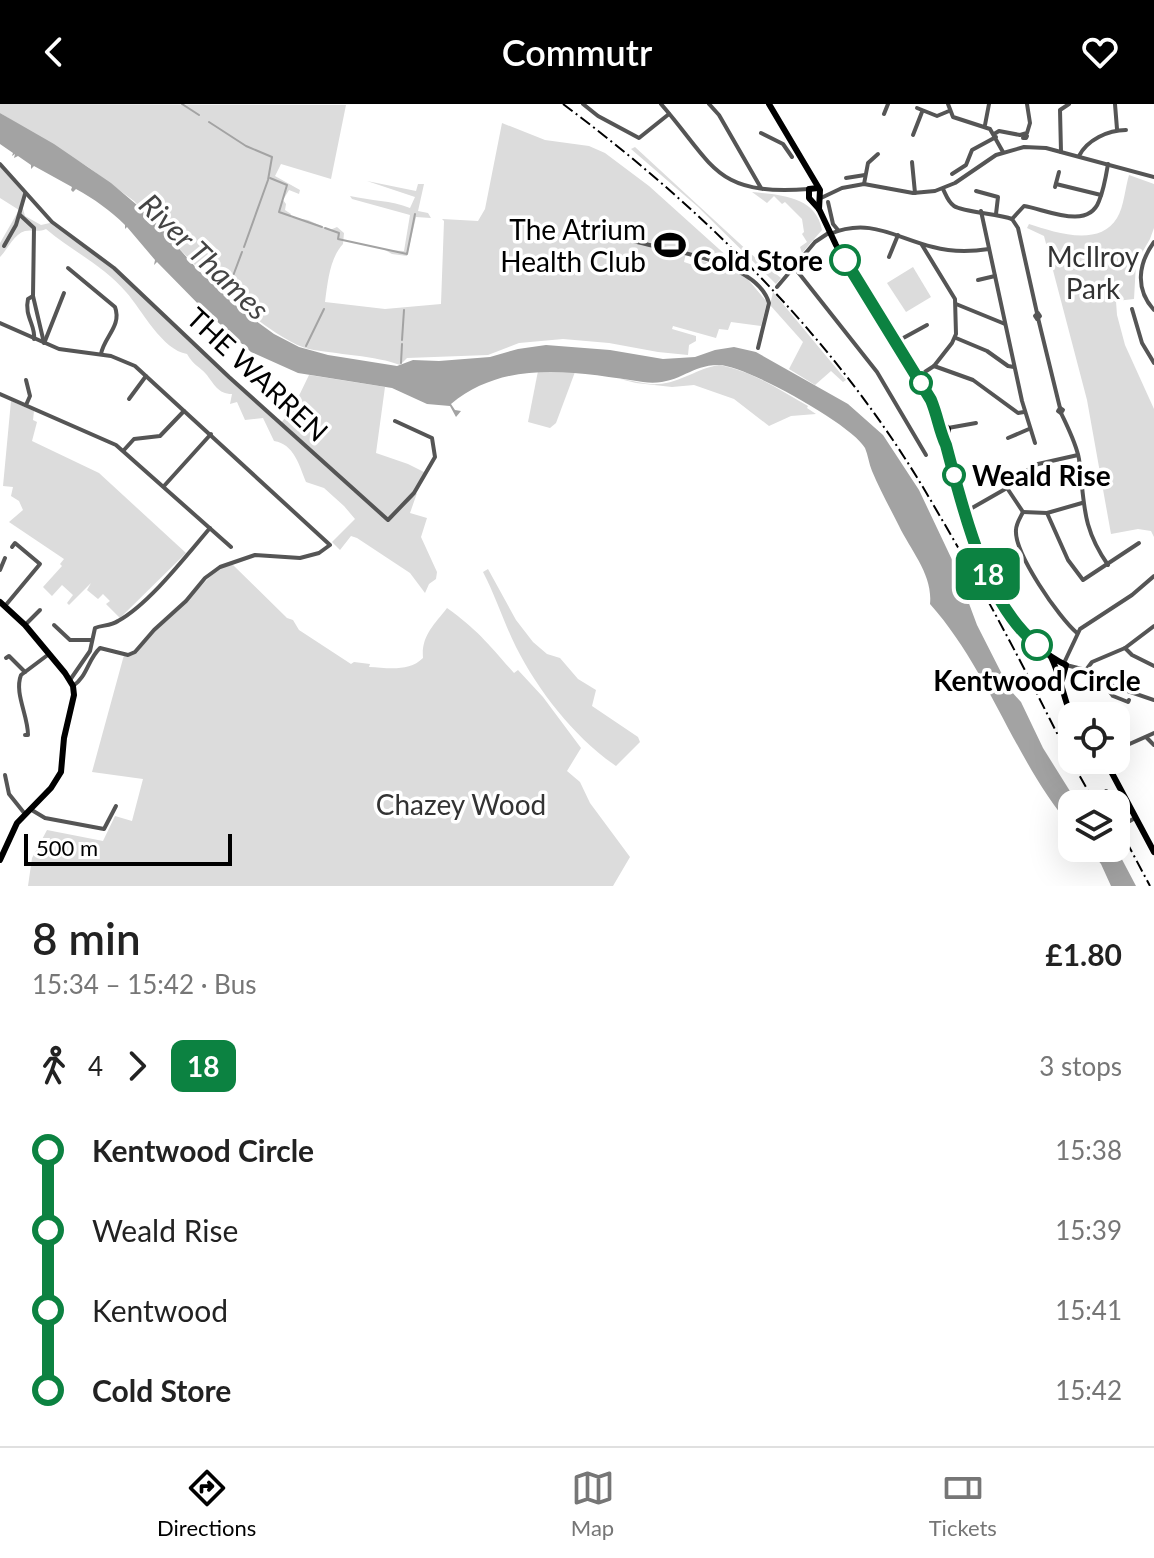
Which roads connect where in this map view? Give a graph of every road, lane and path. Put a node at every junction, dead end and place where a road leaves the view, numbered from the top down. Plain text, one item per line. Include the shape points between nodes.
1 (583, 104) edge
2 (661, 104) edge
3 (709, 104) edge
4 (769, 104) edge
5 (888, 104) edge
6 (948, 104) edge
7 (989, 104) edge
8 (1027, 104) edge
9 (1069, 104) edge
10 (1115, 104) edge
11 (949, 111) junction
12 (669, 114) junction
13 (884, 114) dead end
14 (781, 124) junction
15 (982, 124) junction
16 (1117, 130) junction
17 (1126, 130) dead end
18 (776, 132) dead end
19 (761, 133) dead end
20 (913, 135) dead end
21 (995, 136) junction
22 (790, 140) junction
23 (783, 144) junction
24 (1003, 152) junction
25 (1061, 152) junction
26 (878, 154) dead end
27 (1079, 156) junction
28 (792, 157) dead end
29 (0, 164) edge
30 (910, 164) dead end
31 (1108, 164) junction
32 (1059, 172) dead end
33 (952, 174) dead end
34 (812, 175) junction
35 (865, 175) junction
36 (1153, 176) edge
37 (846, 178) dead end
38 (864, 184) junction
39 (761, 188) junction
40 (810, 189) junction
41 (943, 189) junction
42 (976, 191) dead end
43 (794, 192) junction
44 (915, 193) junction
45 (25, 194) junction
46 (822, 195) junction
47 (1101, 195) junction
48 (810, 199) junction
49 (32, 201) junction
50 (25, 204) junction
51 (819, 209) junction
52 (981, 211) junction
53 (996, 214) junction
54 (20, 215) junction
55 (1012, 219) junction
56 (833, 232) junction
57 (898, 235) junction
58 (633, 241) dead end
59 (1154, 242) edge
60 (922, 244) junction
61 (4, 246) dead end
62 (989, 249) junction
63 (889, 257) dead end
64 (794, 267) junction
65 (70, 268) dead end
66 (995, 276) junction
67 (978, 280) dead end
68 (777, 287) dead end
69 (64, 293) dead end
70 (33, 296) junction
71 (956, 304) junction
72 (1132, 308) dead end
73 (1154, 310) edge
74 (0, 323) edge
75 (1005, 324) junction
76 (927, 325) dead end
77 (955, 338) junction
78 (34, 339) junction
79 (896, 342) junction
80 (44, 343) junction
81 (758, 348) dead end
82 (101, 354) junction
83 (1154, 363) edge
84 (934, 366) junction
85 (1014, 367) junction
86 (146, 376) junction
87 (917, 377) junction
88 (26, 380) dead end
89 (0, 394) edge
90 (129, 399) dead end
91 (26, 405) junction
92 (184, 411) junction
93 (1024, 412) junction
94 (395, 421) dead end
95 (976, 423) dead end
96 (1030, 429) junction
97 (946, 431) junction
98 (211, 434) junction
99 (1008, 438) dead end
100 (1035, 443) dead end
101 (124, 450) junction
102 (926, 455) dead end
103 (1078, 455) junction
104 (164, 486) junction
105 (1007, 488) junction
106 (1083, 503) junction
107 (965, 512) junction
108 (1023, 512) junction
109 (1047, 513) junction
110 (210, 528) junction
111 (14, 543) dead end
112 (1139, 543) dead end
113 (231, 547) dead end
114 (5, 558) dead end
115 (1108, 565) junction
116 (0, 570) edge
117 (1154, 576) edge
118 (3, 604) edge
119 (40, 610) dead end
120 (25, 625) junction
121 (1154, 626) edge
122 (57, 627) dead end
123 (1077, 633) junction
124 (92, 640) junction
125 (1125, 648) junction
126 (92, 652) junction
127 (49, 654) junction
128 (8, 656) dead end
129 (1154, 666) edge
130 (1063, 667) junction
131 (1086, 670) junction
132 (25, 672) junction
133 (71, 683) junction
134 (1113, 686) junction
135 (1129, 700) dead end
136 (1154, 700) edge
137 (1066, 702) edge
138 (1154, 733) edge
139 (28, 735) dead end
140 (1147, 738) junction
141 (1130, 743) edge
142 (1154, 745) edge
143 (1113, 774) edge
144 (5, 778) dead end
145 (116, 806) dead end
146 (27, 811) junction
147 (1137, 816) junction
148 (1130, 821) edge
149 (1154, 852) edge
150 (0, 860) edge

1 - 12 street via 639,138
2 - 12 street
3 - 39 street
4 - 14 main road
5 - 13 street
6 - 11 street
7 - 15 street
8 - 21 street via 1030,123 1024,135 999,131
9 - 25 street via 1060,110
10 - 16 street
11 - 15 street via 953,117
11 - 20 street via 937,116 919,110
12 - 39 street via 714,170 739,184
14 - 18 street
14 - 22 main road
15 - 21 street
16 - 17 street
16 - 27 street via 1093,140
19 - 23 street
21 - 24 street
21 - 33 street via 972,150 966,165
22 - 23 street
22 - 34 main road
23 - 28 street
24 - 25 street via 1030,146
24 - 41 street
25 - 27 street
26 - 35 street via 870,159
27 - 31 street
29 - 45 street, THE WARREN
30 - 44 street
31 - 36 street
31 - 47 street
32 - 47 street via 1055,185
34 - 40 main road
34 - 46 main road
35 - 37 street
35 - 38 street
38 - 44 street
38 - 46 street
39 - 43 street
40 - 43 street
40 - 46 main road
40 - 48 main road
41 - 44 street
41 - 52 street via 952,205
42 - 53 street via 998,197
43 - 48 street
45 - 49 street, THE WARREN
45 - 50 street
46 - 48 main road via 816,202
46 - 51 main road
46 - 56 street
47 - 55 street via 1092,212 1084,215 1056,215 1024,206
48 - 51 main road
49 - 50 street
49 - 94 street, THE WARREN via 114,268 388,520 414,493 435,457 432,438
50 - 54 street
51 - 56 main road
52 - 53 street
52 - 62 street
53 - 55 street
54 - 61 street
54 - 70 street via 35,233
55 - 103 street via 1060,410
56 - 57 street via 873,228
56 - 64 street via 815,242
56 - 79 main road
57 - 60 street
57 - 63 street
58 - 81 street via 743,272 770,294
59 - 73 street via 1140,285
60 - 62 street via 962,251
60 - 71 street
62 - 66 street
64 - 68 street
64 - 102 street via 877,372
65 - 82 street via 118,313
66 - 67 street
66 - 75 street
69 - 80 street
70 - 78 street via 27,305
70 - 80 street
71 - 75 street
71 - 77 street
72 - 83 street
74 - 78 street
75 - 85 street
76 - 79 street
77 - 84 street
77 - 85 street
78 - 80 street
79 - 87 main road
80 - 82 street
82 - 86 street via 121,358
84 - 87 street
84 - 93 street via 973,380 1018,413
85 - 93 street
86 - 90 street
86 - 92 street
87 - 97 main road
88 - 91 street
89 - 91 street
91 - 101 street
92 - 98 street
92 - 101 street via 160,436 135,439
93 - 96 street
95 - 97 street
96 - 99 street
96 - 100 street
97 - 107 main road
98 - 104 street
98 - 126 street via 330,545 300,558 255,555 220,567 135,652
101 - 104 street
103 - 105 street via 1038,464 1006,483
103 - 106 street
104 - 110 street
105 - 107 street
105 - 108 street
106 - 109 street
106 - 115 street via 1089,533
107 - 130 main road via 976,551 1009,612 1022,631
108 - 109 street
108 - 123 street via 1016,528 1018,543 1039,585
109 - 115 street via 1083,580
110 - 113 street
110 - 124 street via 166,580 120,621 96,627
111 - 118 street via 40,564
112 - 115 street
114 - 116 street
117 - 123 street
118 - 120 main road
119 - 120 street
120 - 127 main road
121 - 125 street
122 - 124 street via 70,640
123 - 130 street
124 - 126 street
125 - 129 street
125 - 131 street via 1092,662
126 - 133 street via 86,672
127 - 132 street
127 - 133 main road
128 - 132 street
130 - 131 street
130 - 137 main road
131 - 134 street
132 - 139 street via 18,686
133 - 146 main road via 74,695 61,772
134 - 135 street via 1111,695
134 - 136 street
138 - 140 street
140 - 141 street
140 - 142 street
143 - 147 main road
144 - 146 street via 9,794
145 - 146 street via 104,829
146 - 150 main road
147 - 148 street
147 - 149 main road

